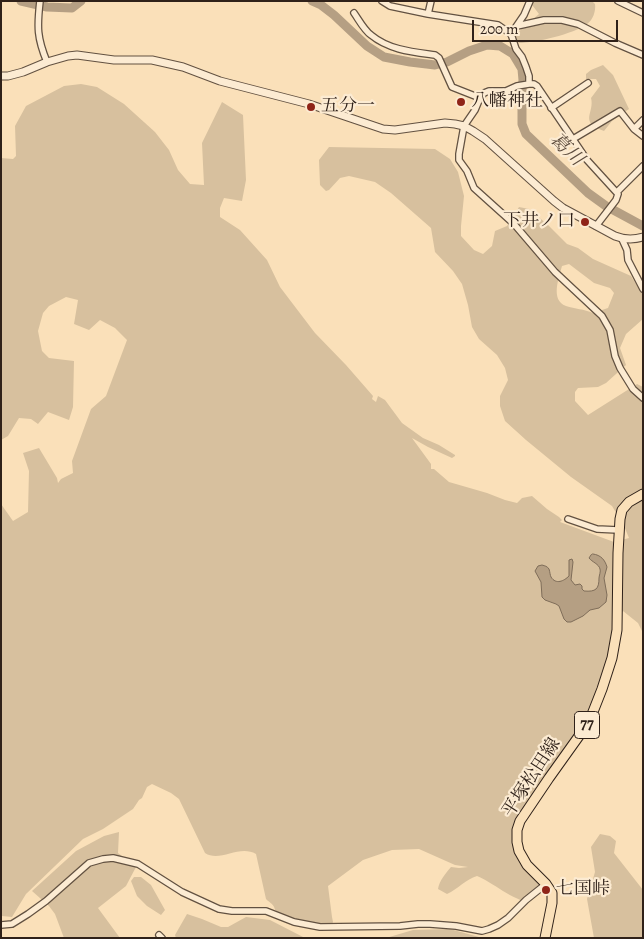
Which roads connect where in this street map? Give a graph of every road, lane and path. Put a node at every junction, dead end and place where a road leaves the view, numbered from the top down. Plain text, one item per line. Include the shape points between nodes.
1 (382, 1) edge
2 (405, 1) edge
3 (432, 1) edge
4 (530, 1) edge
5 (618, 1) edge
6 (40, 2) edge
7 (403, 9) junction
8 (354, 13) dead end
9 (643, 13) edge
10 (428, 14) junction
11 (517, 26) junction
12 (512, 34) junction
13 (643, 55) edge
14 (47, 62) junction
15 (1, 76) edge
16 (588, 83) dead end
17 (528, 84) junction
18 (480, 98) junction
19 (551, 108) junction
20 (643, 120) edge
21 (464, 126) junction
22 (634, 128) junction
23 (643, 136) edge
24 (572, 139) junction
25 (643, 166) edge
26 (616, 192) junction
27 (596, 226) junction
28 (643, 237) edge
29 (622, 239) junction
30 (643, 290) edge
31 (643, 398) edge
32 (643, 494) edge
33 (568, 519) dead end
34 (618, 530) junction
35 (546, 884) junction
36 (1, 925) edge
37 (545, 938) edge

1 - 7 street
2 - 7 street
3 - 10 street
4 - 11 street
5 - 9 street
6 - 14 street via 38,34
7 - 10 street
8 - 18 street via 370,35 388,45 435,55 452,87
10 - 12 street via 498,25
11 - 12 street
11 - 13 street via 562,20 578,24
12 - 17 street via 529,76
14 - 15 street
14 - 21 street via 77,55 114,60 152,60 309,104 383,129 445,123
16 - 19 street
17 - 18 street via 506,91 489,91
17 - 19 street via 537,86
18 - 21 street
19 - 24 street
20 - 22 street
21 - 27 street via 485,139 563,208
21 - 31 street via 459,154 474,188 514,224 555,272 602,316 610,330 620,368
22 - 23 street
22 - 24 street via 620,111
24 - 26 street
25 - 26 street
26 - 27 street via 616,200
27 - 29 street
28 - 29 street
29 - 30 street
32 - 34 main road, 平塚松田線 / 77 via 622,510
33 - 34 street via 597,529
34 - 35 main road, 平塚松田線 / 77 via 617,630 602,689 589,722 517,830 519,851
35 - 36 street via 508,918 482,931 430,924 320,927 294,922 266,911 219,909 182,892 138,864 113,858 88,863 28,914 12,924
35 - 37 main road via 552,893 552,903

